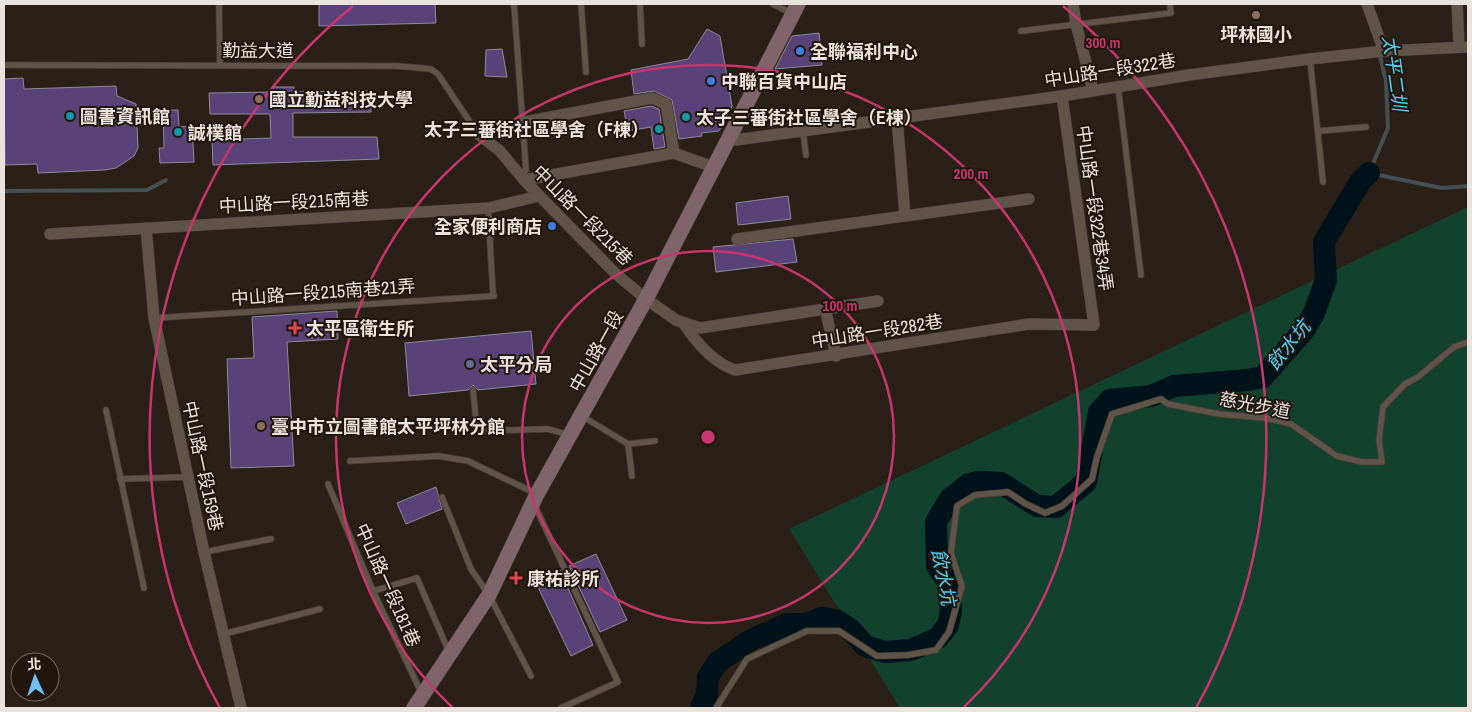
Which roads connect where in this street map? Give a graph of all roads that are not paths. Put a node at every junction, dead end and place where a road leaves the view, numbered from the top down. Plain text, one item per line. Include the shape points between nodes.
1 (219, 4) edge
2 (514, 4) edge
3 (582, 4) edge
4 (640, 4) edge
5 (773, 4) edge
6 (1073, 4) edge
7 (1170, 4) edge
8 (1367, 4) edge
9 (1457, 4) edge
10 (795, 9) edge
11 (1076, 24) junction
12 (1021, 31) dead end
13 (642, 44) dead end
14 (1464, 47) edge
15 (1384, 51) junction
16 (1310, 59) junction
17 (4, 65) edge
18 (220, 65) junction
19 (586, 72) dead end
20 (1118, 86) junction
21 (1093, 90) junction
22 (1062, 96) junction
23 (896, 118) junction
24 (524, 122) junction
25 (1366, 127) dead end
26 (803, 131) junction
27 (1318, 131) junction
28 (478, 134) joint
29 (728, 141) junction
30 (674, 153) junction
31 (806, 155) dead end
32 (712, 167) junction
33 (522, 178) junction
34 (1323, 182) dead end
35 (539, 196) junction
36 (1029, 199) dead end
37 (488, 208) junction
38 (905, 215) junction
39 (146, 228) junction
40 (50, 234) dead end
41 (737, 239) dead end
42 (1141, 274) dead end
43 (646, 299) junction
44 (878, 301) dead end
45 (825, 308) junction
46 (154, 318) junction
47 (684, 324) junction
48 (1094, 325) joint
49 (1468, 342) edge
50 (836, 356) junction
51 (473, 390) dead end
52 (106, 410) dead end
53 (582, 416) junction
54 (571, 436) junction
55 (655, 441) dead end
56 (628, 444) junction
57 (350, 461) dead end
58 (632, 476) dead end
59 (189, 477) junction
60 (120, 479) junction
61 (328, 484) dead end
62 (442, 497) dead end
63 (535, 499) junction
64 (271, 539) dead end
65 (204, 552) junction
66 (144, 588) dead end
67 (373, 591) junction
68 (489, 596) junction
69 (320, 609) dead end
70 (224, 634) junction
71 (451, 656) junction
72 (531, 676) dead end
73 (419, 702) edge
74 (241, 708) edge
75 (561, 708) edge
76 (716, 708) edge

1 - 18 lane
2 - 24 lane
3 - 19 lane
4 - 13 lane
5 - 10 lane
6 - 11 street
7 - 11 lane via 1170,13
8 - 15 street
9 - 14 street
10 - 29 main road, 中山路一段
11 - 12 lane
11 - 21 street
14 - 15 street, 中山路一段322巷
15 - 16 street, 中山路一段322巷
16 - 20 street, 中山路一段322巷
16 - 27 lane
17 - 18 lane, 勤益大道
18 - 28 lane, 勤益大道 via 431,69 438,74
20 - 21 street, 中山路一段322巷
20 - 42 lane
21 - 22 street, 中山路一段322巷
22 - 23 street, 中山路一段322巷
22 - 48 street, 中山路一段322巷34弄
23 - 26 street, 中山路一段322巷
23 - 38 street
24 - 30 street via 652,98 666,104
24 - 33 lane via 526,170
25 - 27 lane
26 - 29 street, 中山路一段322巷
26 - 31 lane
27 - 34 lane
28 - 33 street, 中山路一段215巷 via 500,151
29 - 32 main road, 中山路一段
30 - 32 street
30 - 33 street
32 - 43 main road, 中山路一段
33 - 35 street, 中山路一段215巷
35 - 37 street, 中山路一段215南巷
35 - 43 street, 中山路一段215巷 via 616,274
36 - 38 street
37 - 39 street, 中山路一段215南巷
37 - 46 lane, 中山路一段215南巷21弄 via 493,295
38 - 41 street
39 - 40 street, 中山路一段215南巷
39 - 46 street, 中山路一段159巷
43 - 47 street, 中山路一段215巷
43 - 53 main road, 中山路一段
44 - 45 street
45 - 47 street via 700,328
45 - 50 street
46 - 59 street, 中山路一段159巷
47 - 50 street, 中山路一段282巷 via 723,366 735,370
48 - 50 street, 中山路一段282巷 via 1029,324
49 - 76 lane, 慈光步道 via 1454,347 1405,384 1383,407 1379,440 1382,462 1362,462 1337,456 1291,424 1219,414 1168,404 1161,399 1112,414 1096,457 1092,479 1062,506 1045,512 1008,492 975,495 957,506 951,553 962,586 949,632 936,650 877,656 839,631 807,631 747,659
51 - 54 lane via 477,431 548,429
52 - 60 lane
53 - 54 main road, 中山路一段
53 - 56 lane
54 - 63 main road, 中山路一段
55 - 56 lane
56 - 58 lane
57 - 63 lane via 439,456 468,461
59 - 60 lane
59 - 65 street, 中山路一段159巷
60 - 66 lane
61 - 67 lane, 中山路一段181巷
62 - 68 lane via 471,569
63 - 68 main road, 中山路一段
63 - 75 lane via 618,682
64 - 65 lane
65 - 70 street, 中山路一段159巷
67 - 71 lane via 417,578
67 - 73 lane, 中山路一段181巷
68 - 71 main road, 中山路一段
68 - 72 lane
69 - 70 lane
70 - 74 street, 中山路一段159巷
71 - 73 main road, 中山路一段

